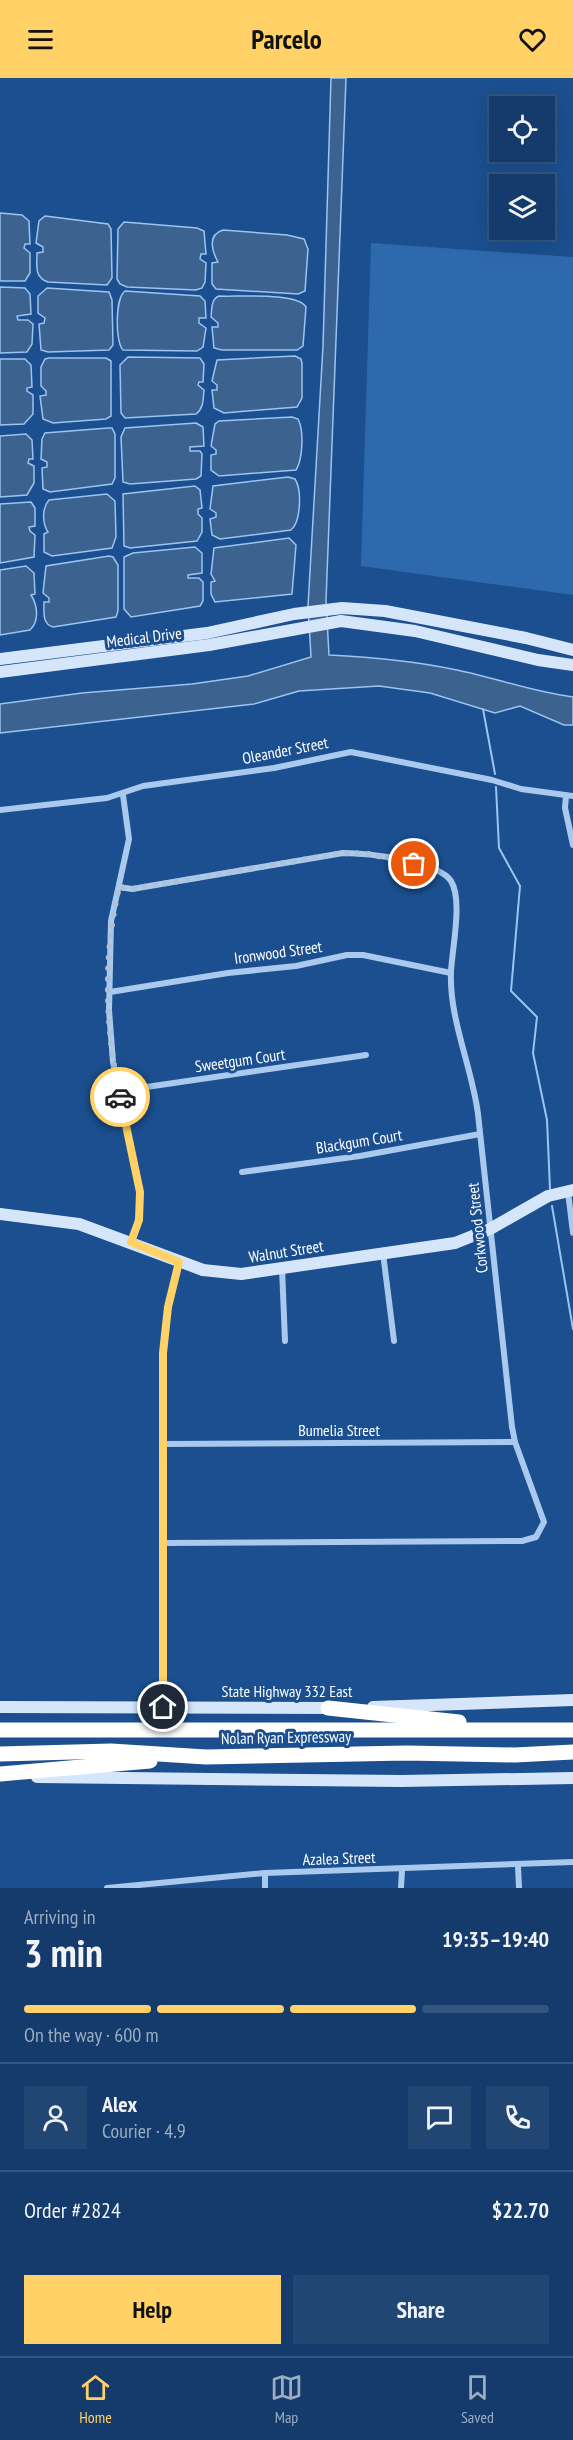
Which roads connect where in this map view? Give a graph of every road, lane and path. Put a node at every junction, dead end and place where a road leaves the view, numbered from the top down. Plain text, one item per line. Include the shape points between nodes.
1 (290, 615) junction
2 (293, 629) junction
3 (573, 650) edge
4 (0, 659) edge
5 (573, 665) edge
6 (0, 672) edge
7 (123, 795) junction
8 (569, 796) edge
9 (0, 810) edge
10 (573, 845) edge
11 (119, 887) junction
12 (451, 973) junction
13 (110, 992) junction
14 (366, 1055) dead end
15 (119, 1091) junction
16 (480, 1134) junction
17 (242, 1172) dead end
18 (570, 1191) edge
19 (0, 1214) edge
20 (490, 1229) junction
21 (573, 1233) edge
22 (131, 1242) junction
23 (383, 1253) junction
24 (179, 1262) junction
25 (282, 1268) junction
26 (285, 1341) dead end
27 (394, 1341) dead end
28 (515, 1442) junction
29 (163, 1444) junction
30 (165, 1543) junction
31 (573, 1700) edge
32 (0, 1707) edge
33 (163, 1707) junction
34 (328, 1708) junction
35 (0, 1730) edge
36 (537, 1730) junction
37 (573, 1730) edge
38 (573, 1752) edge
39 (0, 1754) edge
40 (206, 1757) junction
41 (0, 1775) edge
42 (573, 1778) edge
43 (573, 1862) edge
44 (518, 1866) junction
45 (402, 1870) junction
46 (265, 1873) junction
47 (107, 1888) edge
48 (265, 1888) edge
49 (401, 1888) edge
50 (519, 1888) edge

1 - 2 street
1 - 3 street, Medical Drive via 333,609 385,611
1 - 4 street, Medical Drive via 207,633
2 - 5 street, Medical Drive via 360,622
2 - 6 street, Medical Drive via 208,645
7 - 8 street, Oleander Street via 143,786 274,768 351,752
7 - 9 street, Oleander Street
7 - 11 street via 129,839
8 - 10 street via 565,808
11 - 12 street, Corkwood Street via 132,889 343,853 369,854 433,868 443,873 455,891
11 - 13 street via 110,937
12 - 13 street, Ironwood Street via 347,955 296,966
12 - 16 street, Corkwood Street via 457,1024 474,1080
13 - 15 street via 110,1033
14 - 15 street, Sweetgum Court
15 - 22 street via 140,1192 139,1220
16 - 17 street, Blackgum Court
16 - 20 street, Corkwood Street
18 - 20 street, Walnut Street via 548,1196
18 - 21 street
19 - 22 street, Walnut Street via 72,1223
20 - 23 street, Walnut Street via 455,1243
20 - 28 street, Corkwood Street
22 - 24 street, Walnut Street
23 - 25 street, Walnut Street
23 - 27 street
24 - 25 street, Walnut Street via 228,1275
24 - 29 street via 164,1327
25 - 26 street
28 - 29 street, Bumelia Street
28 - 30 street, Corkwood Street via 544,1522 536,1537 528,1541
29 - 30 street
30 - 33 street
31 - 34 street, State Highway 332 East
32 - 33 street, State Highway 332 East
33 - 34 street, State Highway 332 East
34 - 36 highway
35 - 36 highway, Nolan Ryan Expressway
36 - 37 highway, Nolan Ryan Expressway
38 - 40 highway, Nolan Ryan Expressway
39 - 40 highway, Nolan Ryan Expressway via 111,1751
40 - 41 highway
41 - 42 street via 401,1781
43 - 44 street, Azalea Street
44 - 45 street, Azalea Street
44 - 50 street
45 - 46 street, Azalea Street
45 - 49 street
46 - 47 street, Azalea Street
46 - 48 street

